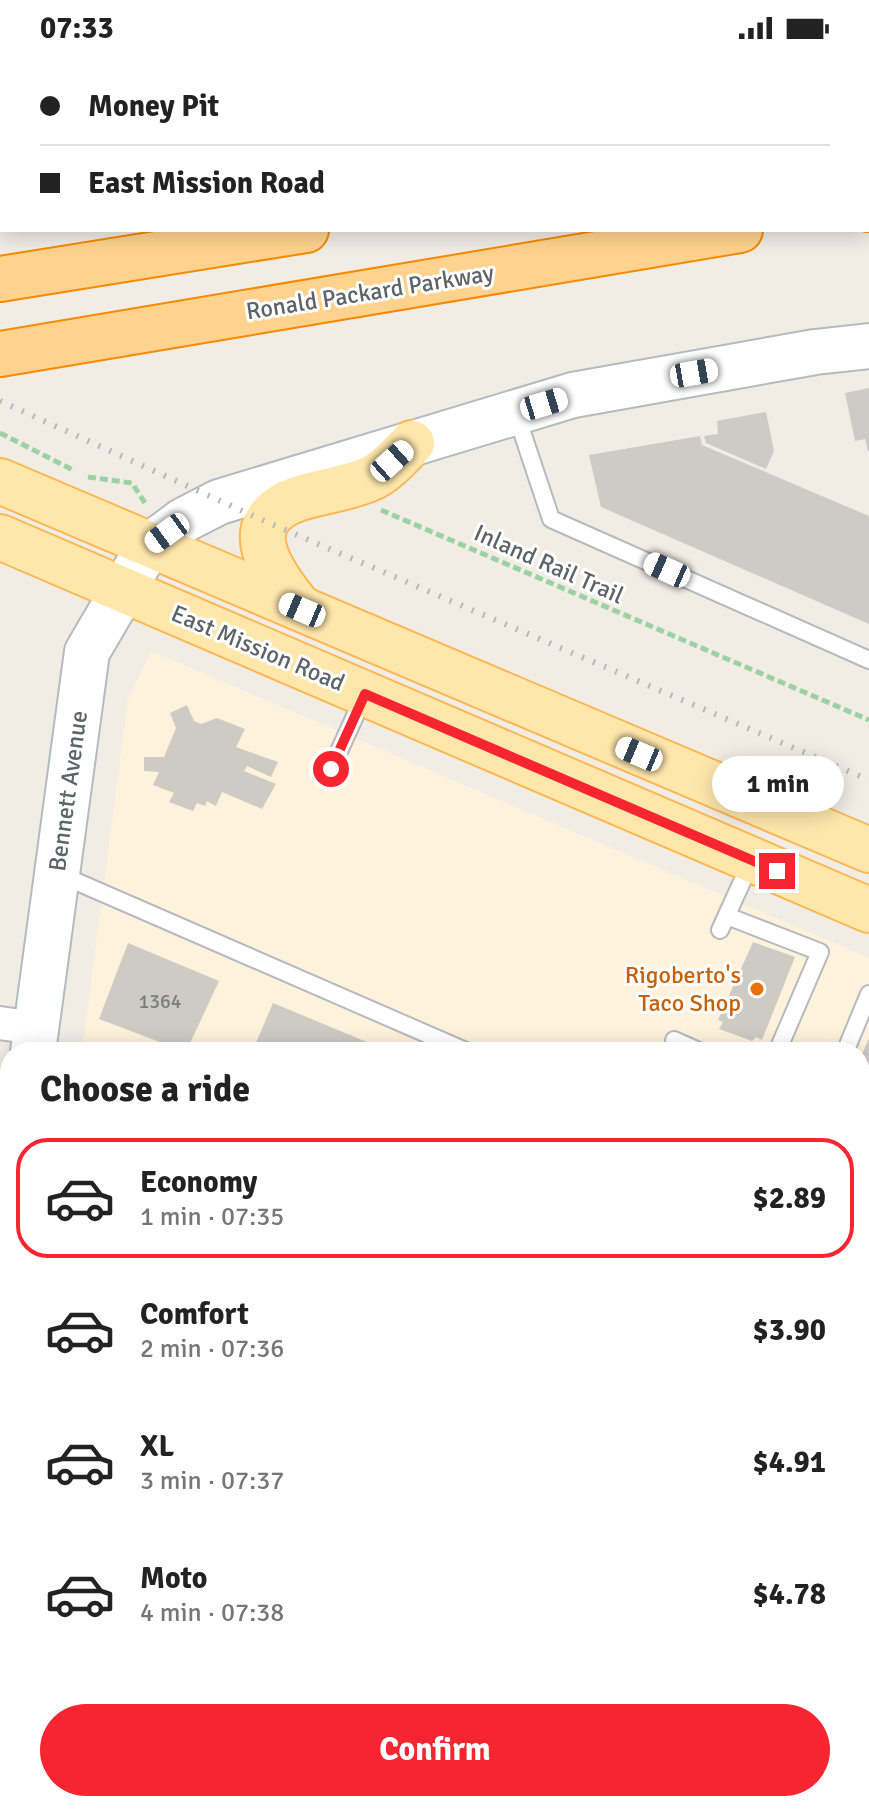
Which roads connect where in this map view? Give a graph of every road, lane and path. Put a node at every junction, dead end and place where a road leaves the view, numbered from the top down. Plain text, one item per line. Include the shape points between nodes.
1 (210, 232) edge
2 (294, 232) edge
3 (728, 232) edge
4 (67, 271) junction
5 (0, 279) edge
6 (869, 346) edge
7 (0, 354) edge
8 (516, 412) junction
9 (0, 433) edge
10 (412, 443) junction
11 (0, 481) edge
12 (144, 502) dead end
13 (371, 506) dead end
14 (0, 537) edge
15 (149, 546) junction
16 (123, 591) junction
17 (302, 610) junction
18 (869, 660) edge
19 (365, 694) junction
20 (869, 720) edge
21 (331, 769) dead end
22 (868, 850) edge
23 (752, 860) junction
24 (57, 873) junction
25 (869, 910) edge
26 (868, 998) edge
27 (23, 1034) edge
28 (674, 1040) dead end
29 (445, 1042) edge
30 (678, 1042) edge
31 (781, 1042) edge
32 (849, 1042) edge

1 - 4 highway
2 - 4 highway
3 - 7 highway, Ronald Packard Parkway
4 - 5 highway
6 - 8 street via 573,395
8 - 10 street
8 - 18 lane via 551,519
9 - 12 path via 86,477 132,483
10 - 15 street via 219,502
10 - 17 main road via 373,478 273,512 263,537 263,555
11 - 15 main road
13 - 20 path, Inland Rail Trail
14 - 16 main road, East Mission Road
15 - 16 street, Bennett Avenue
15 - 17 main road
16 - 19 main road, East Mission Road
16 - 24 street, Bennett Avenue via 87,652
17 - 22 main road
19 - 21 lane
19 - 23 main road, East Mission Road
22 - 23 main road via 771,844 759,848
23 - 25 main road, East Mission Road
23 - 31 lane via 724,923 820,952
24 - 27 street, Bennett Avenue
24 - 29 lane
26 - 32 lane
28 - 30 lane

